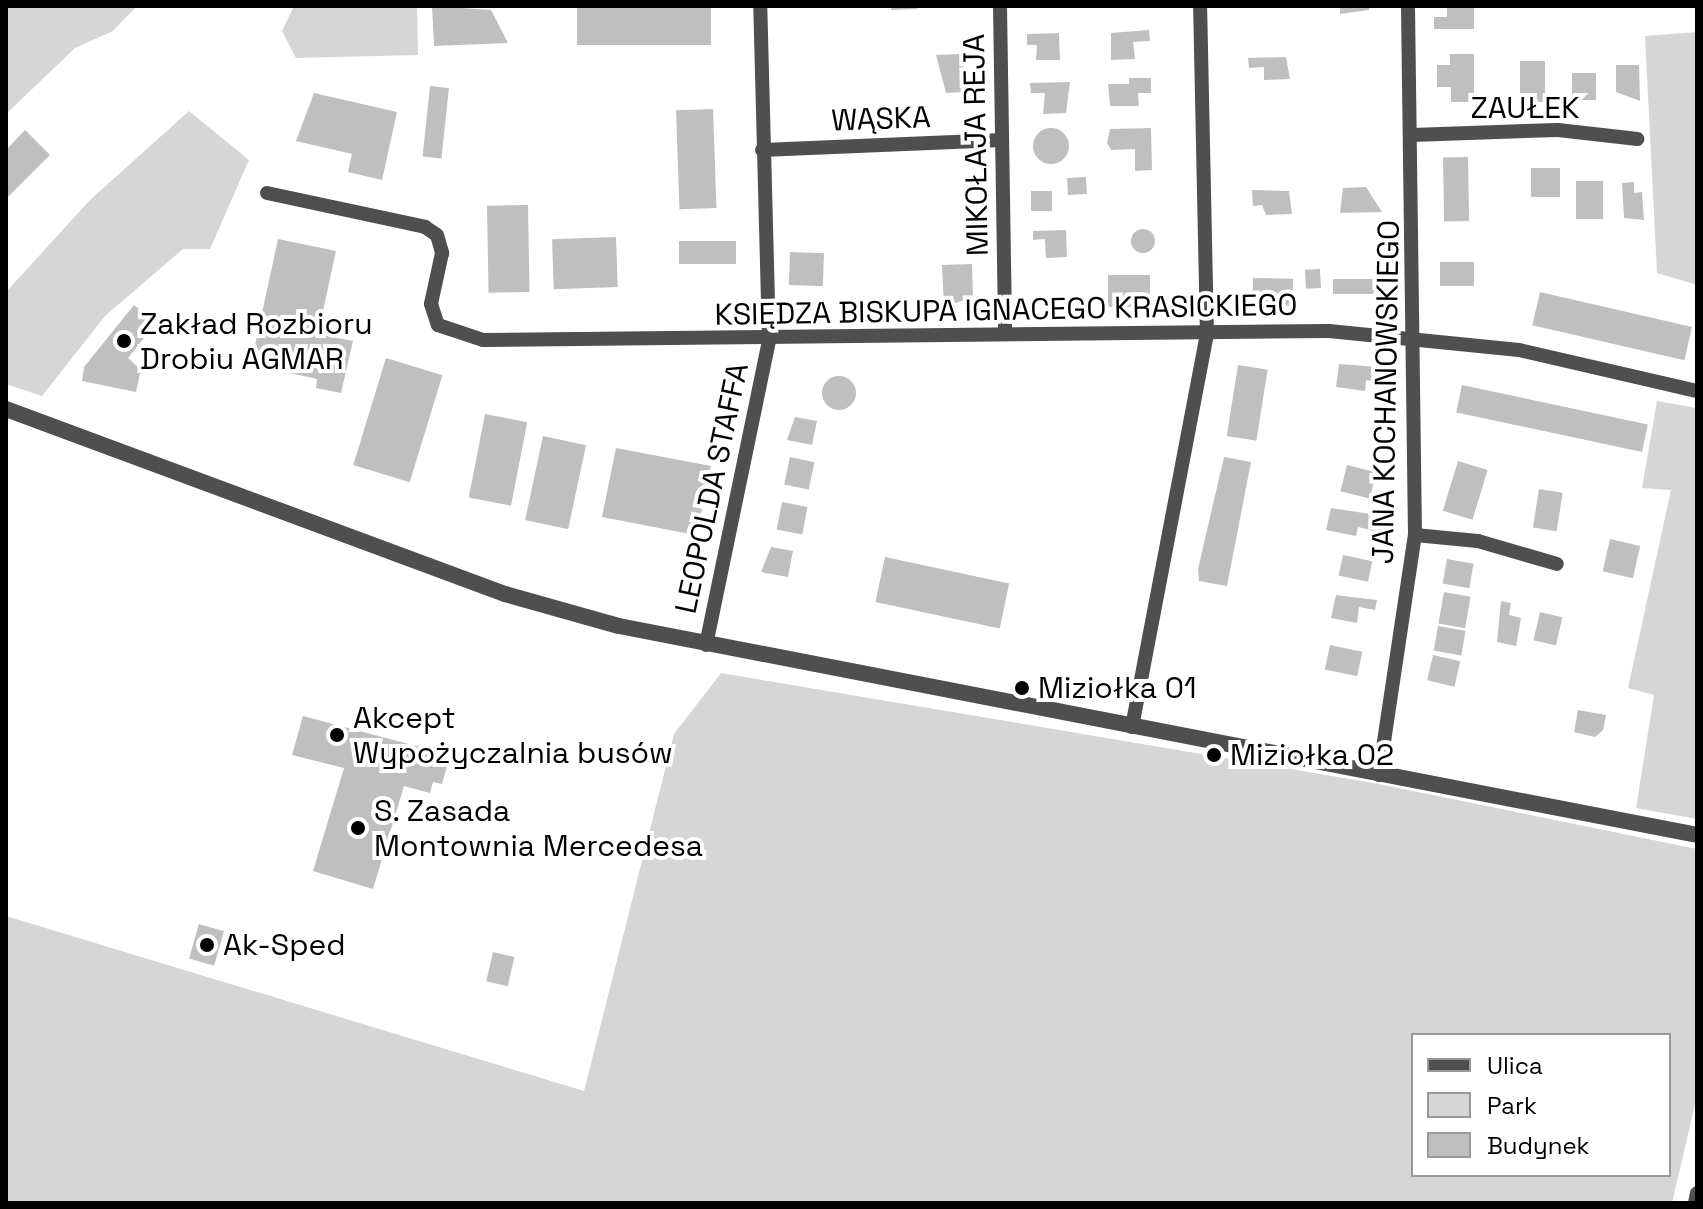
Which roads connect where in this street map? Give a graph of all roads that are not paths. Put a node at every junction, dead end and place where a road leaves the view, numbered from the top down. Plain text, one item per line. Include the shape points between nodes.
1 (760, 6) edge
2 (1000, 6) edge
3 (1200, 6) edge
4 (1408, 6) edge
5 (1412, 135) junction
6 (1637, 139) dead end
7 (1002, 140) junction
8 (762, 150) junction
9 (267, 193) dead end
10 (1005, 331) junction
11 (1207, 335) junction
12 (1418, 337) junction
13 (769, 340) junction
14 (1697, 391) edge
15 (6, 409) edge
16 (1415, 535) junction
17 (1557, 564) dead end
18 (706, 645) junction
19 (1132, 727) junction
20 (1379, 775) junction
21 (1697, 835) edge
22 (1697, 1193) edge
23 (1695, 1203) edge

1 - 8 street, LEOPOLDA STAFFA
2 - 7 street, MIKOŁAJA REJA
3 - 11 street
4 - 5 street, JANA KOCHANOWSKIEGO
5 - 6 street, ZAUŁEK via 1558,130
5 - 12 street, JANA KOCHANOWSKIEGO
7 - 8 street, WĄSKA
7 - 10 street, MIKOŁAJA REJA
8 - 13 street, LEOPOLDA STAFFA
9 - 13 street, KSIĘDZA BISKUPA IGNACEGO KRASICKIEGO via 437,235 442,253 431,304 438,325 457,336 544,344
10 - 11 street, KSIĘDZA BISKUPA IGNACEGO KRASICKIEGO
10 - 13 street, KSIĘDZA BISKUPA IGNACEGO KRASICKIEGO
11 - 12 street, KSIĘDZA BISKUPA IGNACEGO KRASICKIEGO
11 - 19 street
12 - 14 street, KSIĘDZA BISKUPA IGNACEGO KRASICKIEGO via 1519,350
12 - 16 street, JANA KOCHANOWSKIEGO
13 - 18 street, LEOPOLDA STAFFA
15 - 18 street via 505,594
16 - 17 street via 1478,541
16 - 20 street, JANA KOCHANOWSKIEGO
18 - 19 street
19 - 20 street
20 - 21 street
22 - 23 street

